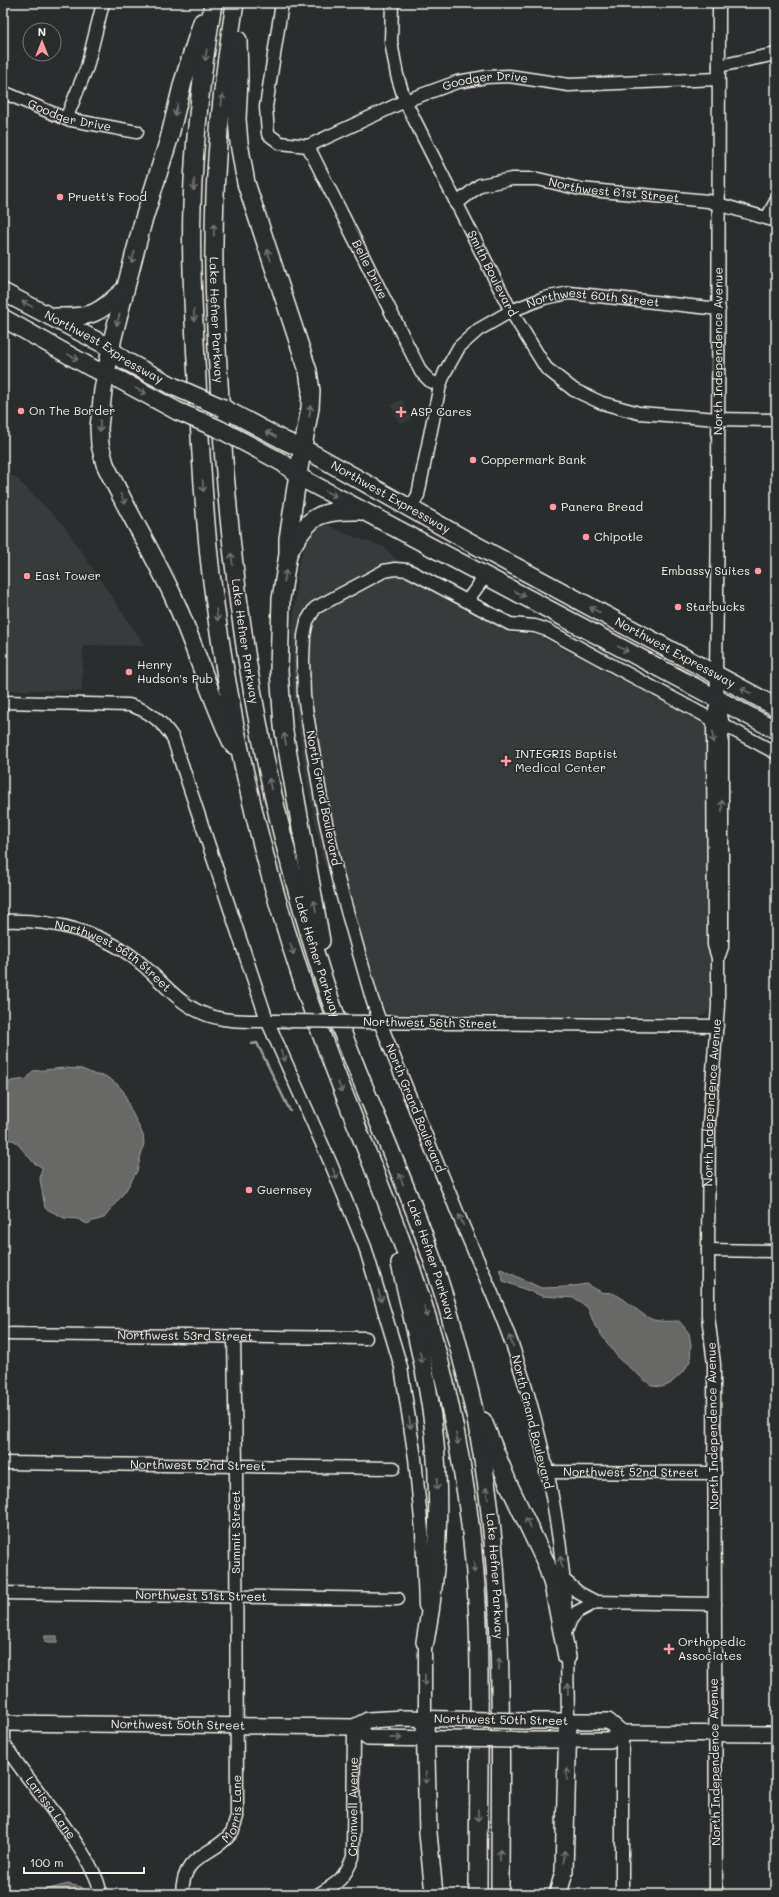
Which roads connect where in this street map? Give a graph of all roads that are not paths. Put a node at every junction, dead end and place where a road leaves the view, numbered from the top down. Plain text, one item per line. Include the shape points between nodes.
1 (103, 3) edge
2 (208, 3) edge
3 (213, 3) edge
4 (236, 3) edge
5 (282, 3) edge
6 (392, 3) edge
7 (719, 3) edge
8 (776, 54) edge
9 (718, 66) junction
10 (718, 79) junction
11 (3, 92) edge
12 (406, 101) junction
13 (66, 119) junction
14 (137, 132) dead end
15 (308, 146) junction
16 (776, 201) edge
17 (456, 204) junction
18 (719, 205) junction
19 (771, 220) edge
20 (124, 290) junction
21 (3, 292) edge
22 (718, 309) junction
23 (511, 311) junction
24 (51, 316) junction
25 (3, 318) edge
26 (111, 349) junction
27 (106, 374) junction
28 (440, 386) junction
29 (718, 419) junction
30 (776, 420) edge
31 (302, 449) junction
32 (298, 474) junction
33 (410, 509) junction
34 (363, 511) junction
35 (386, 522) junction
36 (468, 541) junction
37 (288, 554) junction
38 (486, 575) junction
39 (530, 576) junction
40 (467, 600) junction
41 (716, 674) junction
42 (718, 699) junction
43 (3, 702) edge
44 (776, 707) edge
45 (717, 722) junction
46 (776, 730) edge
47 (776, 753) edge
48 (244, 768) junction
49 (3, 921) edge
50 (331, 1000) junction
51 (267, 1020) junction
52 (380, 1022) junction
53 (717, 1026) junction
54 (385, 1196) junction
55 (708, 1250) junction
56 (776, 1251) edge
57 (3, 1334) edge
58 (234, 1337) junction
59 (366, 1338) dead end
60 (466, 1376) junction
61 (3, 1463) edge
62 (236, 1466) junction
63 (394, 1468) dead end
64 (546, 1472) junction
65 (715, 1473) junction
66 (564, 1580) junction
67 (3, 1593) edge
68 (236, 1595) junction
69 (398, 1599) dead end
70 (596, 1602) junction
71 (715, 1604) junction
72 (566, 1632) junction
73 (425, 1642) junction
74 (568, 1657) junction
75 (425, 1719) junction
76 (568, 1721) junction
77 (3, 1723) edge
78 (237, 1726) junction
79 (354, 1727) junction
80 (622, 1733) junction
81 (715, 1733) junction
82 (776, 1734) edge
83 (425, 1739) junction
84 (568, 1741) junction
85 (100, 1894) edge
86 (182, 1894) edge
87 (319, 1894) edge
88 (434, 1894) edge
89 (478, 1894) edge
90 (500, 1894) edge
91 (558, 1894) edge
92 (622, 1894) edge
93 (716, 1894) edge

1 - 13 street via 87,67
2 -> 20 highway
3 -> 48 highway, Lake Hefner Parkway via 202,82 194,182 194,326 211,573 225,669
31 -> 4 highway via 310,408 308,371 252,203 242,165 237,119 239,79
50 -> 4 highway, Lake Hefner Parkway via 286,852 262,750 245,656 229,530 214,307 214,247 220,109
5 - 15 street via 266,107 268,134 280,143
6 - 12 street, Smith Boulevard via 391,42 397,74
7 - 9 street, North Independence Avenue
8 - 9 street
9 - 10 street, North Independence Avenue
10 - 12 street, Goodger Drive via 568,85 509,76 486,77 456,82
10 - 18 street, North Independence Avenue
11 - 13 street, Goodger Drive
12 - 15 street, Goodger Drive
12 - 17 street, Smith Boulevard
13 - 14 street, Goodger Drive
15 - 28 street, Belle Drive via 421,372
16 - 19 street
17 - 18 street, Northwest 61st Street via 480,185 512,179 538,179 580,189 708,201
17 - 23 street, Smith Boulevard
18 - 19 street, Northwest 61st Street
18 - 22 street, North Independence Avenue
20 - 24 highway via 107,306 89,316
20 -> 26 highway
24 -> 21 highway, Northwest Expressway
22 - 23 street, Northwest 60th Street via 570,293 544,298
22 - 29 street, North Independence Avenue
23 - 28 street, Northwest 60th Street via 478,330 459,347
23 - 29 street, Smith Boulevard via 546,368 574,390 602,403 639,413
24 - 26 highway, Northwest Expressway
25 -> 27 highway, Northwest Expressway
26 - 27 highway
31 -> 26 highway, Northwest Expressway, bridge via 175,387 124,360
27 -> 32 highway, Northwest Expressway, bridge via 190,418 219,429 283,463
27 -> 48 highway via 99,428 100,446 106,464 172,595 216,709
28 - 33 street, Northwest 60th Street via 418,495
29 - 30 street, Smith Boulevard
29 - 41 street, North Independence Avenue
31 - 32 highway
31 - 33 highway, Northwest Expressway
32 -> 34 highway, Northwest Expressway
32 - 37 highway
33 - 36 highway, Northwest Expressway
34 - 35 highway, Northwest Expressway
34 - 37 highway via 340,510 319,516 303,529
35 - 36 highway via 456,547 461,547
35 - 38 highway, Northwest Expressway
36 - 39 highway, Northwest Expressway
50 -> 37 highway via 283,726 279,644 281,599
38 - 39 highway via 498,570
38 - 40 street
38 -> 42 highway, Northwest Expressway
41 -> 39 highway, Northwest Expressway
40 - 45 street via 510,624 535,626 547,630
40 - 52 street, North Grand Boulevard via 416,573 395,569 384,571 315,608 307,621 304,636 304,696 321,799 338,879
41 - 42 street, North Independence Avenue
44 -> 41 highway, Northwest Expressway
42 - 45 street, North Independence Avenue
42 - 46 highway, Northwest Expressway
43 - 51 street via 129,705 146,711 160,721 173,738
45 - 47 street
45 - 53 street, North Independence Avenue via 722,947 718,958
48 -> 54 highway, Lake Hefner Parkway via 270,875 302,982
49 - 51 street, Northwest 56th Street via 54,924 94,936 143,965 178,998 200,1012 226,1019
60 -> 50 highway, Lake Hefner Parkway via 423,1233 374,1115
51 - 52 street, Northwest 56th Street, bridge
51 -> 73 street via 365,1247 401,1366 416,1465 422,1531
52 - 53 street, Northwest 56th Street
64 -> 52 street, North Grand Boulevard via 529,1399 499,1310
53 - 55 street, North Independence Avenue via 708,1123
54 -> 73 highway via 423,1366 434,1432 437,1518 431,1612
54 -> 89 highway, Lake Hefner Parkway via 406,1250 437,1349 456,1437 468,1510 478,1621
55 - 56 street
55 - 65 street, North Independence Avenue via 708,1311 714,1364
57 - 58 street, Northwest 53rd Street
58 - 59 street, Northwest 53rd Street
58 - 62 street, Summit Street
74 -> 60 highway via 546,1563 508,1483
90 -> 60 highway, Lake Hefner Parkway via 499,1629 496,1563 486,1480
61 - 62 street, Northwest 52nd Street
62 - 63 street, Northwest 52nd Street
62 - 68 street, Summit Street
64 - 65 street, Northwest 52nd Street
66 -> 64 street, North Grand Boulevard via 554,1507
65 - 71 street, North Independence Avenue
66 - 70 street via 579,1593
66 - 72 street, North Grand Boulevard
67 - 68 street, Northwest 51st Street
68 - 69 street, Northwest 51st Street
68 - 78 street, Summit Street
70 - 71 street
70 - 72 street via 577,1612
71 - 81 street, North Independence Avenue
72 - 74 street, North Grand Boulevard
73 -> 75 street
76 -> 74 street, North Grand Boulevard
75 - 76 main road, Northwest 50th Street, bridge
75 - 79 main road, Northwest 50th Street via 368,1720
75 - 83 highway
76 - 80 main road, Northwest 50th Street via 608,1721
76 - 84 highway
77 - 78 main road, Northwest 50th Street
77 - 85 street, Larissa Lane via 4,1744 49,1803 88,1863
78 - 79 main road, Northwest 50th Street
78 - 86 street, Morris Lane via 235,1824 226,1838 195,1860 187,1870 182,1882
79 -> 83 main road, Northwest 50th Street via 368,1738
79 - 87 street, Cromwell Avenue via 353,1857 347,1872 338,1884
80 - 81 main road, Northwest 50th Street
80 - 84 main road, Northwest 50th Street via 610,1740
80 - 92 street
81 - 82 main road, Northwest 50th Street
81 - 93 street, North Independence Avenue
83 - 84 main road, Northwest 50th Street, bridge
83 -> 88 highway via 428,1833
91 -> 84 highway via 564,1872

